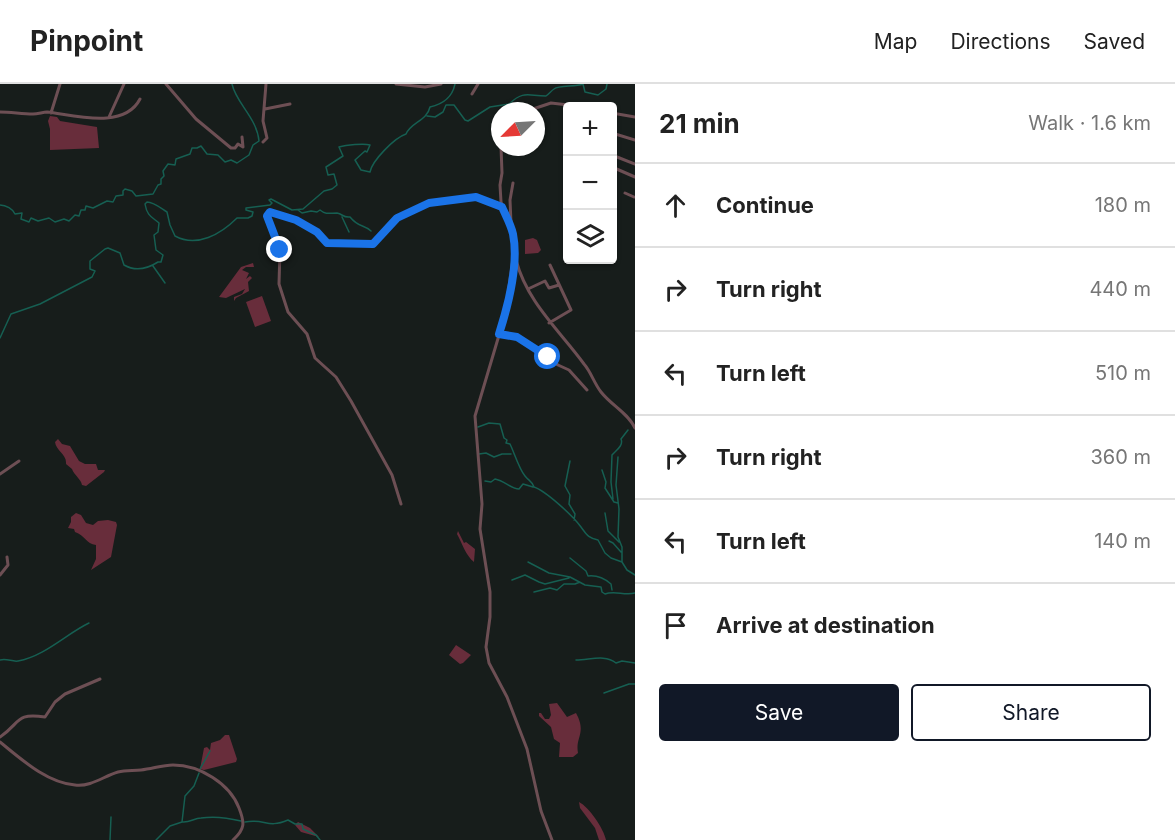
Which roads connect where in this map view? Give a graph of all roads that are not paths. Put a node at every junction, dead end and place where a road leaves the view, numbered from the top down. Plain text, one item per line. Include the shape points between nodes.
1 (60, 84) edge
2 (124, 84) edge
3 (166, 84) edge
4 (266, 84) edge
5 (396, 84) edge
6 (441, 84) edge
7 (478, 84) edge
8 (472, 94) dead end
9 (140, 99) dead end
10 (290, 104) dead end
11 (563, 104) edge
12 (545, 105) edge
13 (265, 109) junction
14 (0, 112) edge
15 (51, 113) junction
16 (617, 114) edge
17 (109, 117) junction
18 (635, 117) edge
19 (617, 135) edge
20 (242, 137) dead end
21 (635, 140) edge
22 (262, 142) dead end
23 (501, 156) edge
24 (617, 156) edge
25 (635, 164) edge
26 (617, 169) edge
27 (635, 177) edge
28 (513, 183) dead end
29 (625, 192) dead end
30 (635, 197) edge
31 (502, 207) junction
32 (509, 224) junction
33 (513, 259) junction
34 (550, 266) dead end
35 (559, 285) junction
36 (528, 289) junction
37 (549, 323) junction
38 (499, 334) junction
39 (587, 390) dead end
40 (635, 428) edge
41 (19, 461) dead end
42 (0, 474) edge
43 (401, 504) dead end
44 (7, 557) dead end
45 (0, 575) edge
46 (100, 679) dead end
47 (0, 737) edge
48 (0, 742) edge
49 (233, 840) edge
50 (552, 840) edge

1 - 15 street
2 - 17 street
3 - 20 street via 196,119 231,148 238,144 243,147
4 - 13 street
5 - 6 street
7 - 8 street
9 - 17 street via 131,110
10 - 13 street
11 - 12 street
13 - 22 street via 267,138
14 - 15 street
15 - 17 street via 91,119
16 - 18 street
19 - 21 street
23 - 31 street
24 - 25 street
26 - 27 street
28 - 32 street
29 - 30 street
31 - 32 street
31 - 43 street via 476,197 429,203 397,218 369,245 327,243 296,220 274,212 267,216 280,250 279,284 288,312 307,334 315,358 336,377 351,401 392,475
32 - 33 street
33 - 36 street
33 - 38 street via 509,298
34 - 35 street
35 - 36 street via 549,288 545,281
35 - 37 street via 571,310
36 - 37 street
37 - 40 street via 583,362 602,394 627,415
38 - 39 street via 527,343 569,370
38 - 50 street via 475,416 482,504 480,529 490,592 486,647 489,663 527,749
41 - 42 street
44 - 45 street via 8,565
46 - 47 street via 65,694 45,717 30,715 20,719
48 - 49 street via 64,784 92,783 124,771 164,766 203,772 225,787 238,806 244,825

